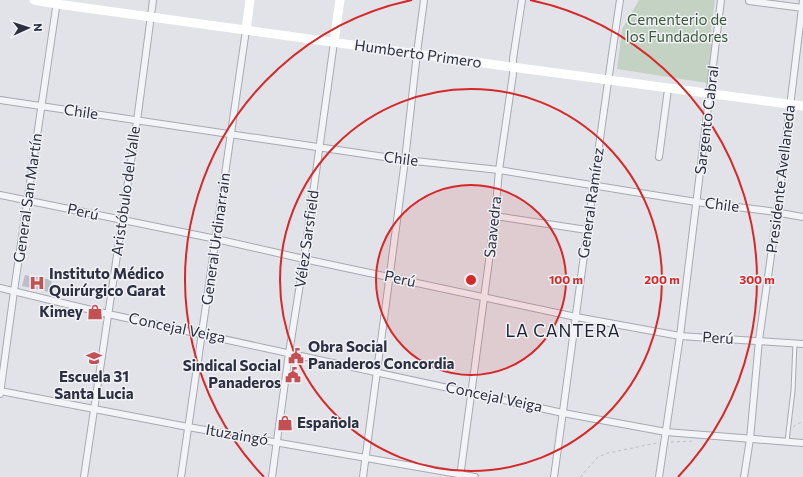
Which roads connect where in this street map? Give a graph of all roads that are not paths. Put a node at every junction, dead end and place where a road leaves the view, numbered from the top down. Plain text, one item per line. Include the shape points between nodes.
1 (34, 0) edge
2 (153, 0) edge
3 (250, 0) edge
4 (340, 0) edge
5 (424, 0) edge
6 (522, 0) edge
7 (620, 0) edge
8 (722, 0) edge
9 (802, 0) edge
10 (749, 1) edge
11 (57, 2) edge
12 (802, 8) edge
13 (151, 17) junction
14 (246, 30) junction
15 (334, 42) junction
16 (417, 53) junction
17 (512, 67) junction
18 (608, 80) junction
19 (668, 89) junction
20 (710, 94) junction
21 (0, 100) edge
22 (790, 105) junction
23 (42, 106) junction
24 (803, 106) edge
25 (137, 121) junction
26 (231, 134) junction
27 (320, 148) junction
28 (659, 157) dead end
29 (405, 160) junction
30 (499, 170) junction
31 (593, 185) junction
32 (0, 195) edge
33 (28, 200) junction
34 (696, 202) junction
35 (777, 213) junction
36 (495, 216) junction
37 (803, 217) edge
38 (122, 220) junction
39 (587, 230) junction
40 (216, 239) junction
41 (304, 259) junction
42 (390, 277) junction
43 (0, 288) edge
44 (14, 291) junction
45 (485, 297) junction
46 (108, 314) junction
47 (576, 317) junction
48 (202, 334) junction
49 (680, 336) junction
50 (759, 340) junction
51 (795, 343) junction
52 (803, 344) edge
53 (289, 353) junction
54 (377, 372) junction
55 (0, 391) edge
56 (472, 392) junction
57 (0, 395) edge
58 (94, 410) junction
59 (563, 413) junction
60 (188, 427) junction
61 (666, 432) junction
62 (750, 439) junction
63 (277, 442) junction
64 (787, 442) junction
65 (803, 443) edge
66 (365, 458) junction
67 (460, 476) edge
68 (84, 477) edge
69 (181, 477) edge
70 (272, 477) edge
71 (362, 477) edge
72 (475, 477) edge
73 (554, 477) edge
74 (659, 477) edge
75 (744, 477) edge

1 - 11 street, Humberto Primero
2 - 13 street, Aristóbulo del Valle
3 - 14 street, General Urdinarrain
4 - 15 street, Vélez Sarsfield
5 - 16 street
6 - 17 street, Saavedra
7 - 18 street, General Ramírez
8 - 20 street, Sargento Cabral
9 - 12 street, Presidente Avellaneda
10 - 12 street
11 - 13 street, Humberto Primero
11 - 23 street, General San Martín
12 - 22 street, Presidente Avellaneda
13 - 14 street, Humberto Primero
13 - 25 street, Aristóbulo del Valle
14 - 15 street, Humberto Primero
14 - 26 street, General Urdinarrain
15 - 16 street, Humberto Primero
15 - 27 street, Vélez Sarsfield
16 - 17 street, Humberto Primero
16 - 29 street
17 - 18 street, Humberto Primero
17 - 30 street, Saavedra
18 - 19 street, Humberto Primero
18 - 31 street, General Ramírez
19 - 20 street, Humberto Primero
19 - 28 street
20 - 22 street, Humberto Primero
20 - 34 street, Sargento Cabral
21 - 23 street, Chile
22 - 24 street, Humberto Primero
22 - 35 street, Presidente Avellaneda
23 - 25 street, Chile
23 - 33 street, General San Martín
25 - 26 street, Chile
25 - 38 street, Aristóbulo del Valle
26 - 27 street, Chile
26 - 40 street, General Urdinarrain
27 - 29 street, Chile
27 - 41 street, Vélez Sarsfield
29 - 30 street, Chile
29 - 42 street
30 - 31 street, Chile
30 - 36 street, Saavedra
31 - 34 street, Chile
31 - 39 street, General Ramírez
32 - 33 street, Perú
33 - 38 street, Perú
33 - 44 street, General San Martín
34 - 35 street, Chile
34 - 49 street, Sargento Cabral
35 - 37 street, Chile
35 - 50 street, Presidente Avellaneda
36 - 39 street
36 - 45 street, Saavedra
38 - 40 street, Perú
38 - 46 street, Aristóbulo del Valle
39 - 47 street, General Ramírez
40 - 41 street, Perú
40 - 48 street, General Urdinarrain
41 - 42 street, Perú
41 - 53 street, Vélez Sarsfield
42 - 45 street, Perú
42 - 54 street
43 - 44 street, Concejal Veiga
44 - 46 street, Concejal Veiga
44 - 55 street, General San Martín
45 - 47 street, Perú
45 - 56 street, Saavedra
46 - 48 street, Concejal Veiga
46 - 58 street, Aristóbulo del Valle
47 - 49 street, Perú
47 - 59 street, General Ramírez
48 - 53 street, Concejal Veiga
48 - 60 street, General Urdinarrain
49 - 50 street, Perú
49 - 61 street, Sargento Cabral
50 - 51 street, Perú
50 - 62 street, Presidente Avellaneda
51 - 52 street, Perú
51 - 64 lane
53 - 54 street, Concejal Veiga
53 - 63 street, Vélez Sarsfield
54 - 56 street, Concejal Veiga
54 - 66 street
55 - 57 street, General San Martín
55 - 58 street, Ituzaingó
56 - 59 street, Concejal Veiga
56 - 67 street, Saavedra
58 - 60 street, Ituzaingó
58 - 68 street, Aristóbulo del Valle
59 - 61 street, Concejal Veiga
59 - 73 street, General Ramírez
60 - 63 street, Ituzaingó
60 - 69 street, General Urdinarrain
61 - 62 street, Concejal Veiga
61 - 74 street, Sargento Cabral
62 - 64 street, Concejal Veiga
62 - 75 street, Presidente Avellaneda
63 - 66 street, Ituzaingó
63 - 70 street, Vélez Sarsfield
64 - 65 street, Concejal Veiga
66 - 67 street, Ituzaingó
66 - 71 street
67 - 72 street, Ituzaingó

